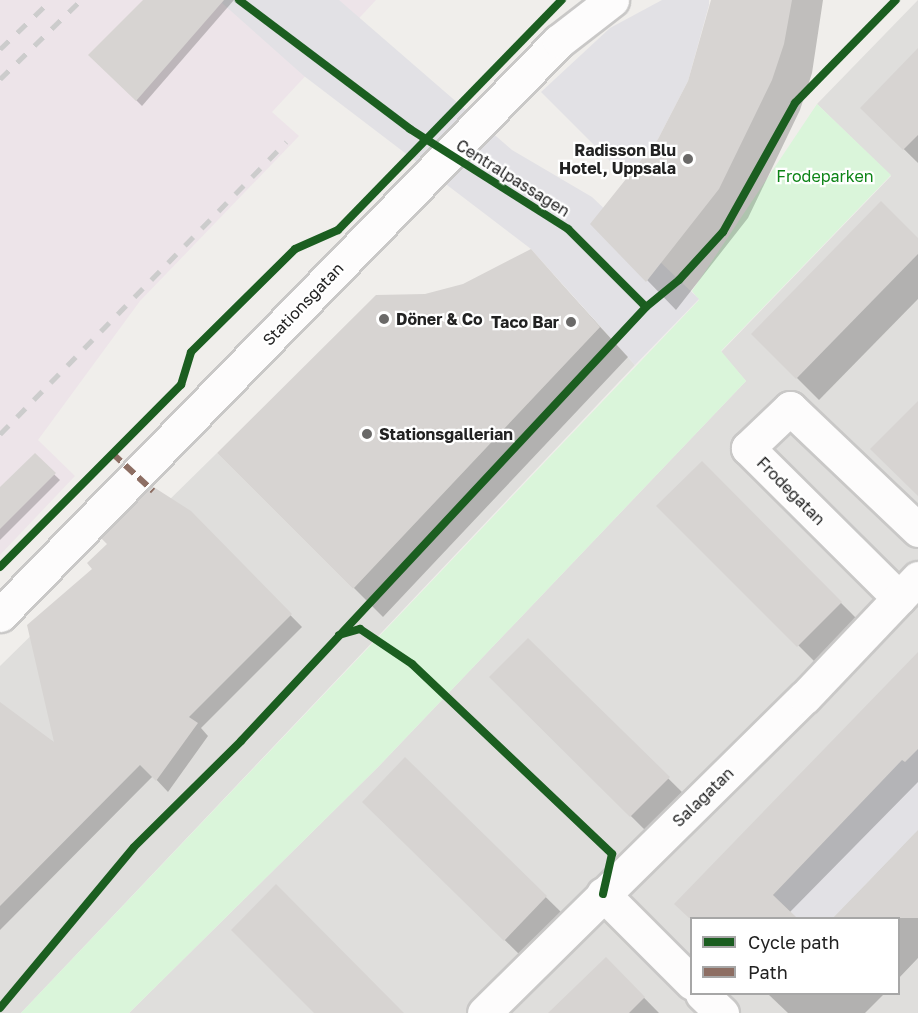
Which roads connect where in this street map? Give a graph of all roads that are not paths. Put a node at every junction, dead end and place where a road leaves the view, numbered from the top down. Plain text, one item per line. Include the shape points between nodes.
1 (612, 0) edge
2 (918, 530) edge
3 (913, 585) edge
4 (0, 615) edge
5 (603, 894) junction
6 (690, 980) edge
7 (704, 995) edge
8 (484, 1013) edge
9 (722, 1013) edge

1 - 4 street, Stationsgatan via 559,40
2 - 3 street, Frodegatan via 790,408 748,448
3 - 5 street, Salagatan via 805,697
5 - 6 street
5 - 8 street, Salagatan
7 - 9 street

